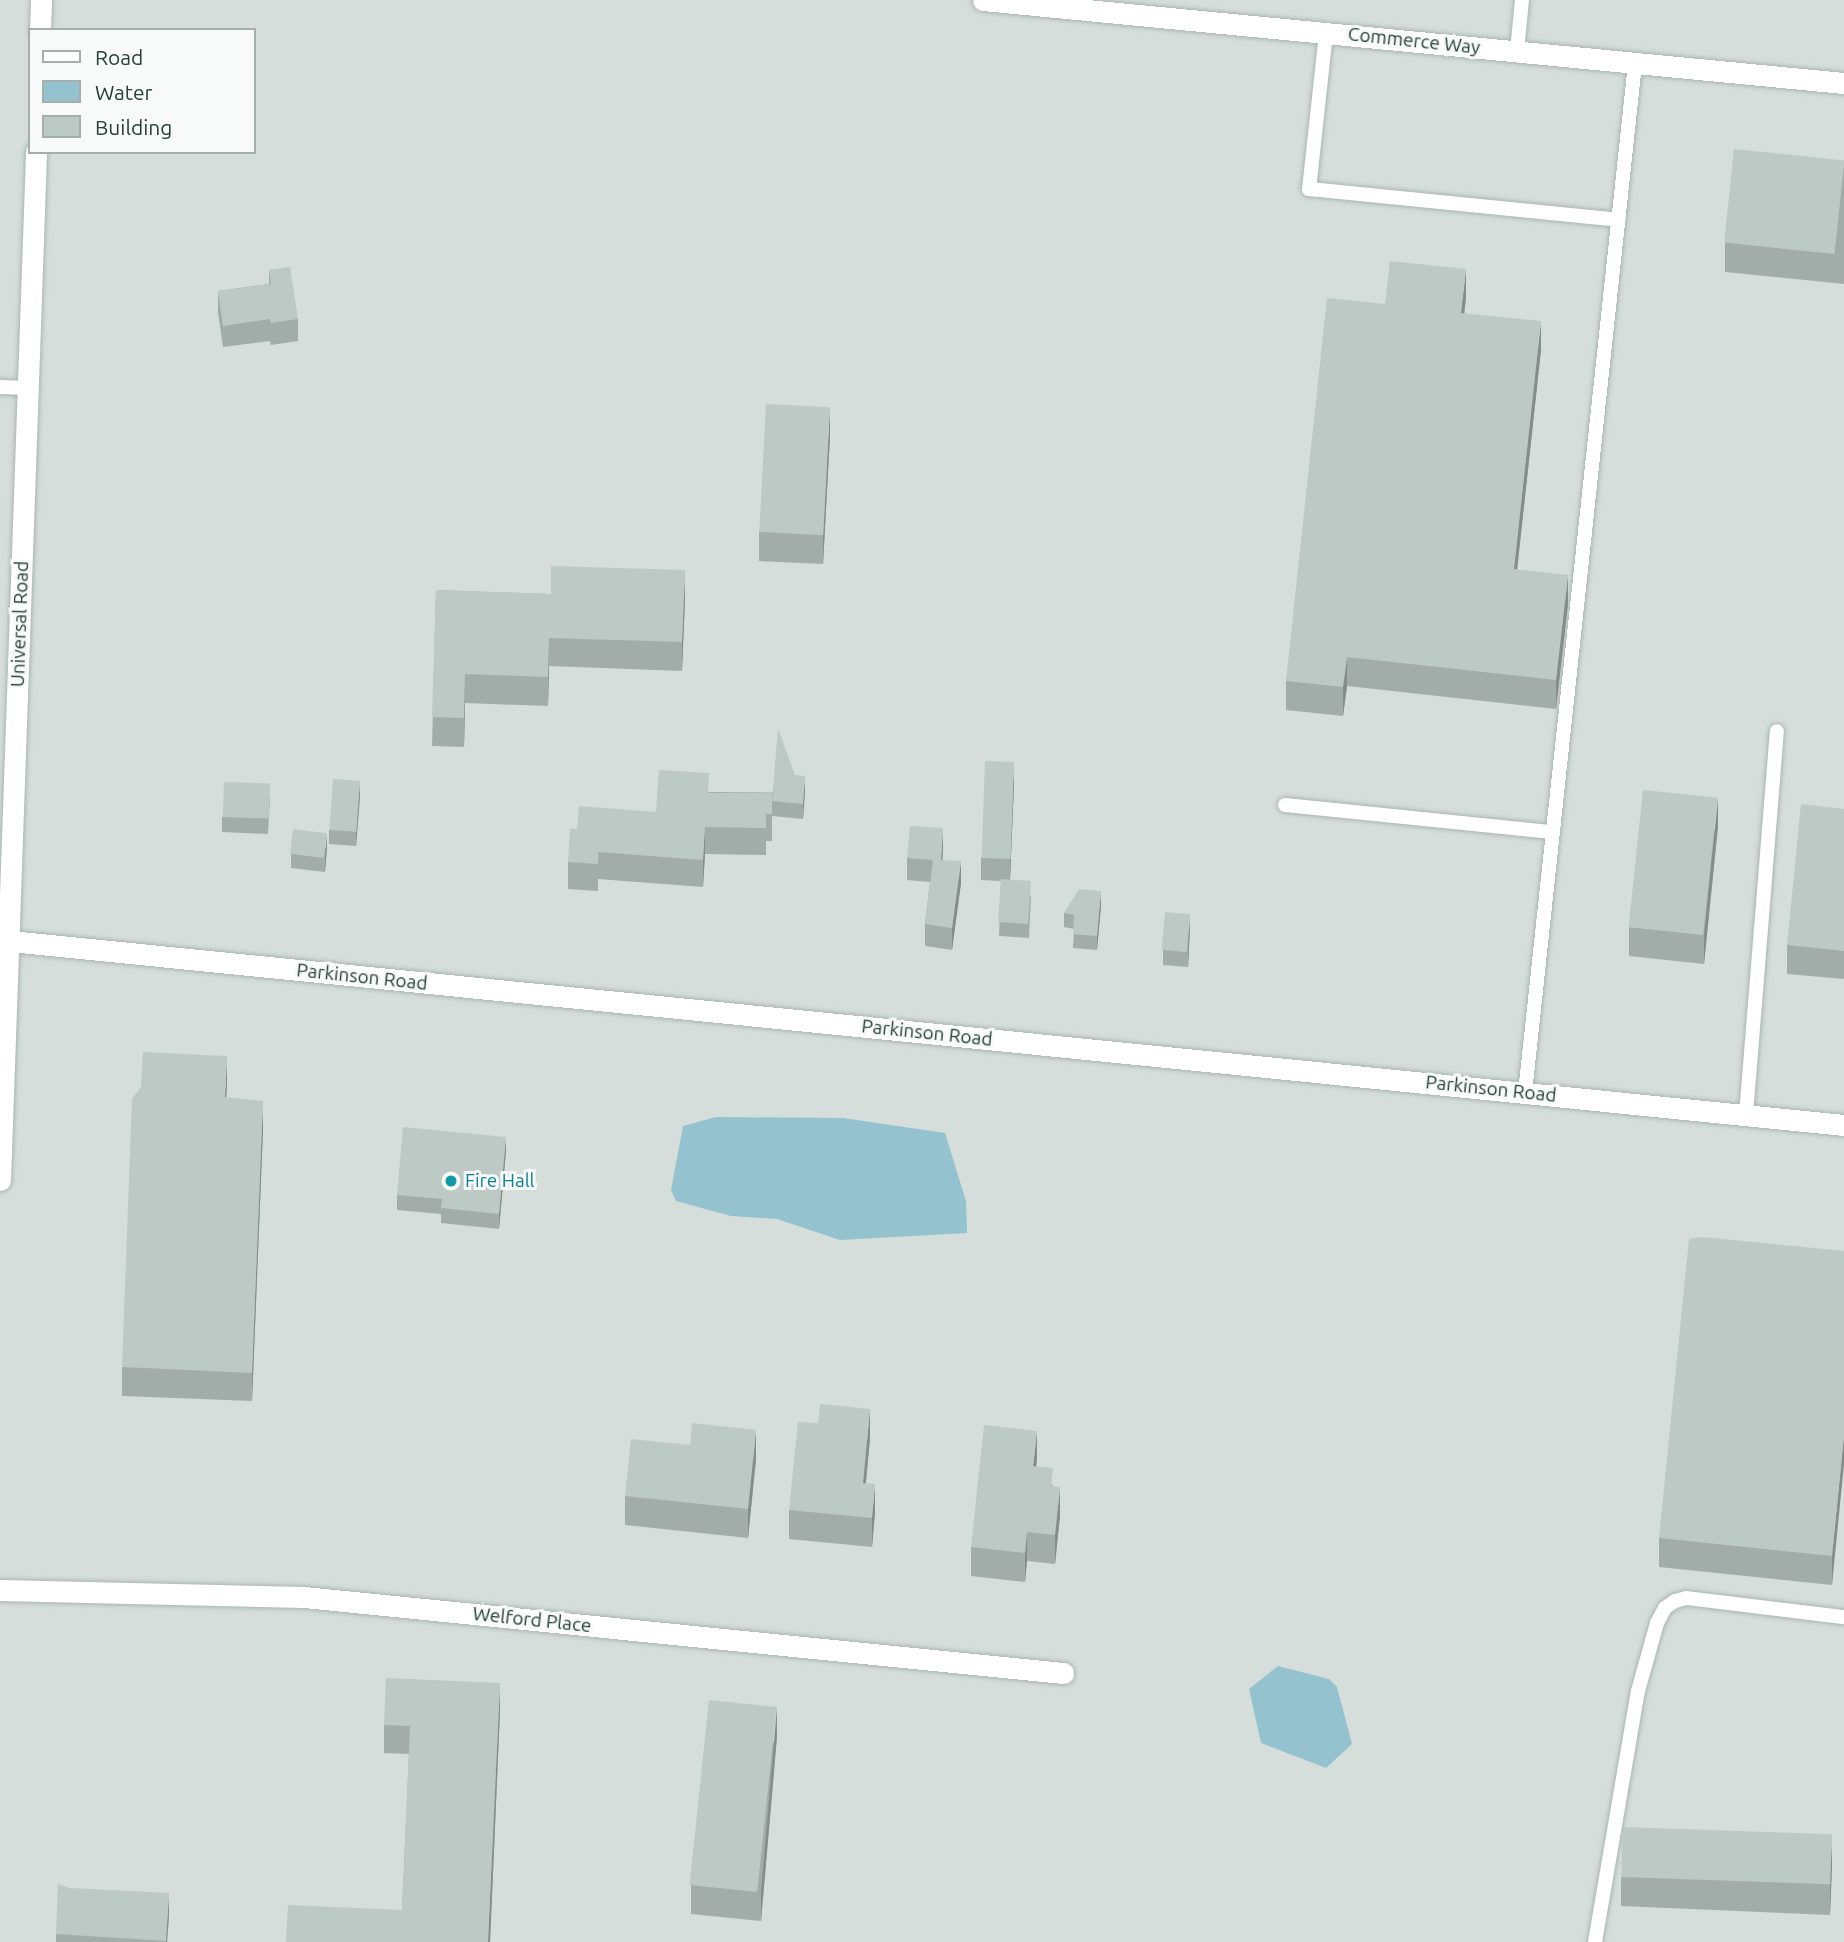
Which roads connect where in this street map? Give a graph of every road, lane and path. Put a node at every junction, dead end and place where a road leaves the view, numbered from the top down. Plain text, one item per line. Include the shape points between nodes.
1 (41, 0) edge
2 (983, 0) edge
3 (1522, 0) edge
4 (40, 28) edge
5 (1326, 33) junction
6 (1517, 51) junction
7 (1635, 62) junction
8 (1844, 83) edge
9 (36, 154) edge
10 (1618, 220) junction
11 (0, 387) edge
12 (28, 388) junction
13 (1777, 731) dead end
14 (1285, 805) dead end
15 (1553, 832) junction
16 (5, 940) edge
17 (1525, 1093) junction
18 (1746, 1115) junction
19 (1844, 1125) edge
20 (0, 1180) edge
21 (0, 1590) edge
22 (1844, 1617) edge
23 (1063, 1673) dead end
24 (1595, 1942) edge

1 - 4 street
2 - 5 street, Commerce Way
3 - 6 lane
5 - 6 street, Commerce Way
5 - 10 lane via 1309,189
6 - 7 street, Commerce Way
7 - 8 street, Commerce Way
7 - 10 lane
9 - 12 street, Universal Road
10 - 15 lane
11 - 12 lane
12 - 16 street, Universal Road
13 - 18 lane
14 - 15 lane
15 - 17 lane
16 - 17 street, Parkinson Road
16 - 20 street, Universal Road
17 - 18 street, Parkinson Road
18 - 19 street, Parkinson Road
21 - 23 street, Welford Place via 304,1597
22 - 24 lane via 1686,1598 1665,1608 1653,1633 1638,1691

